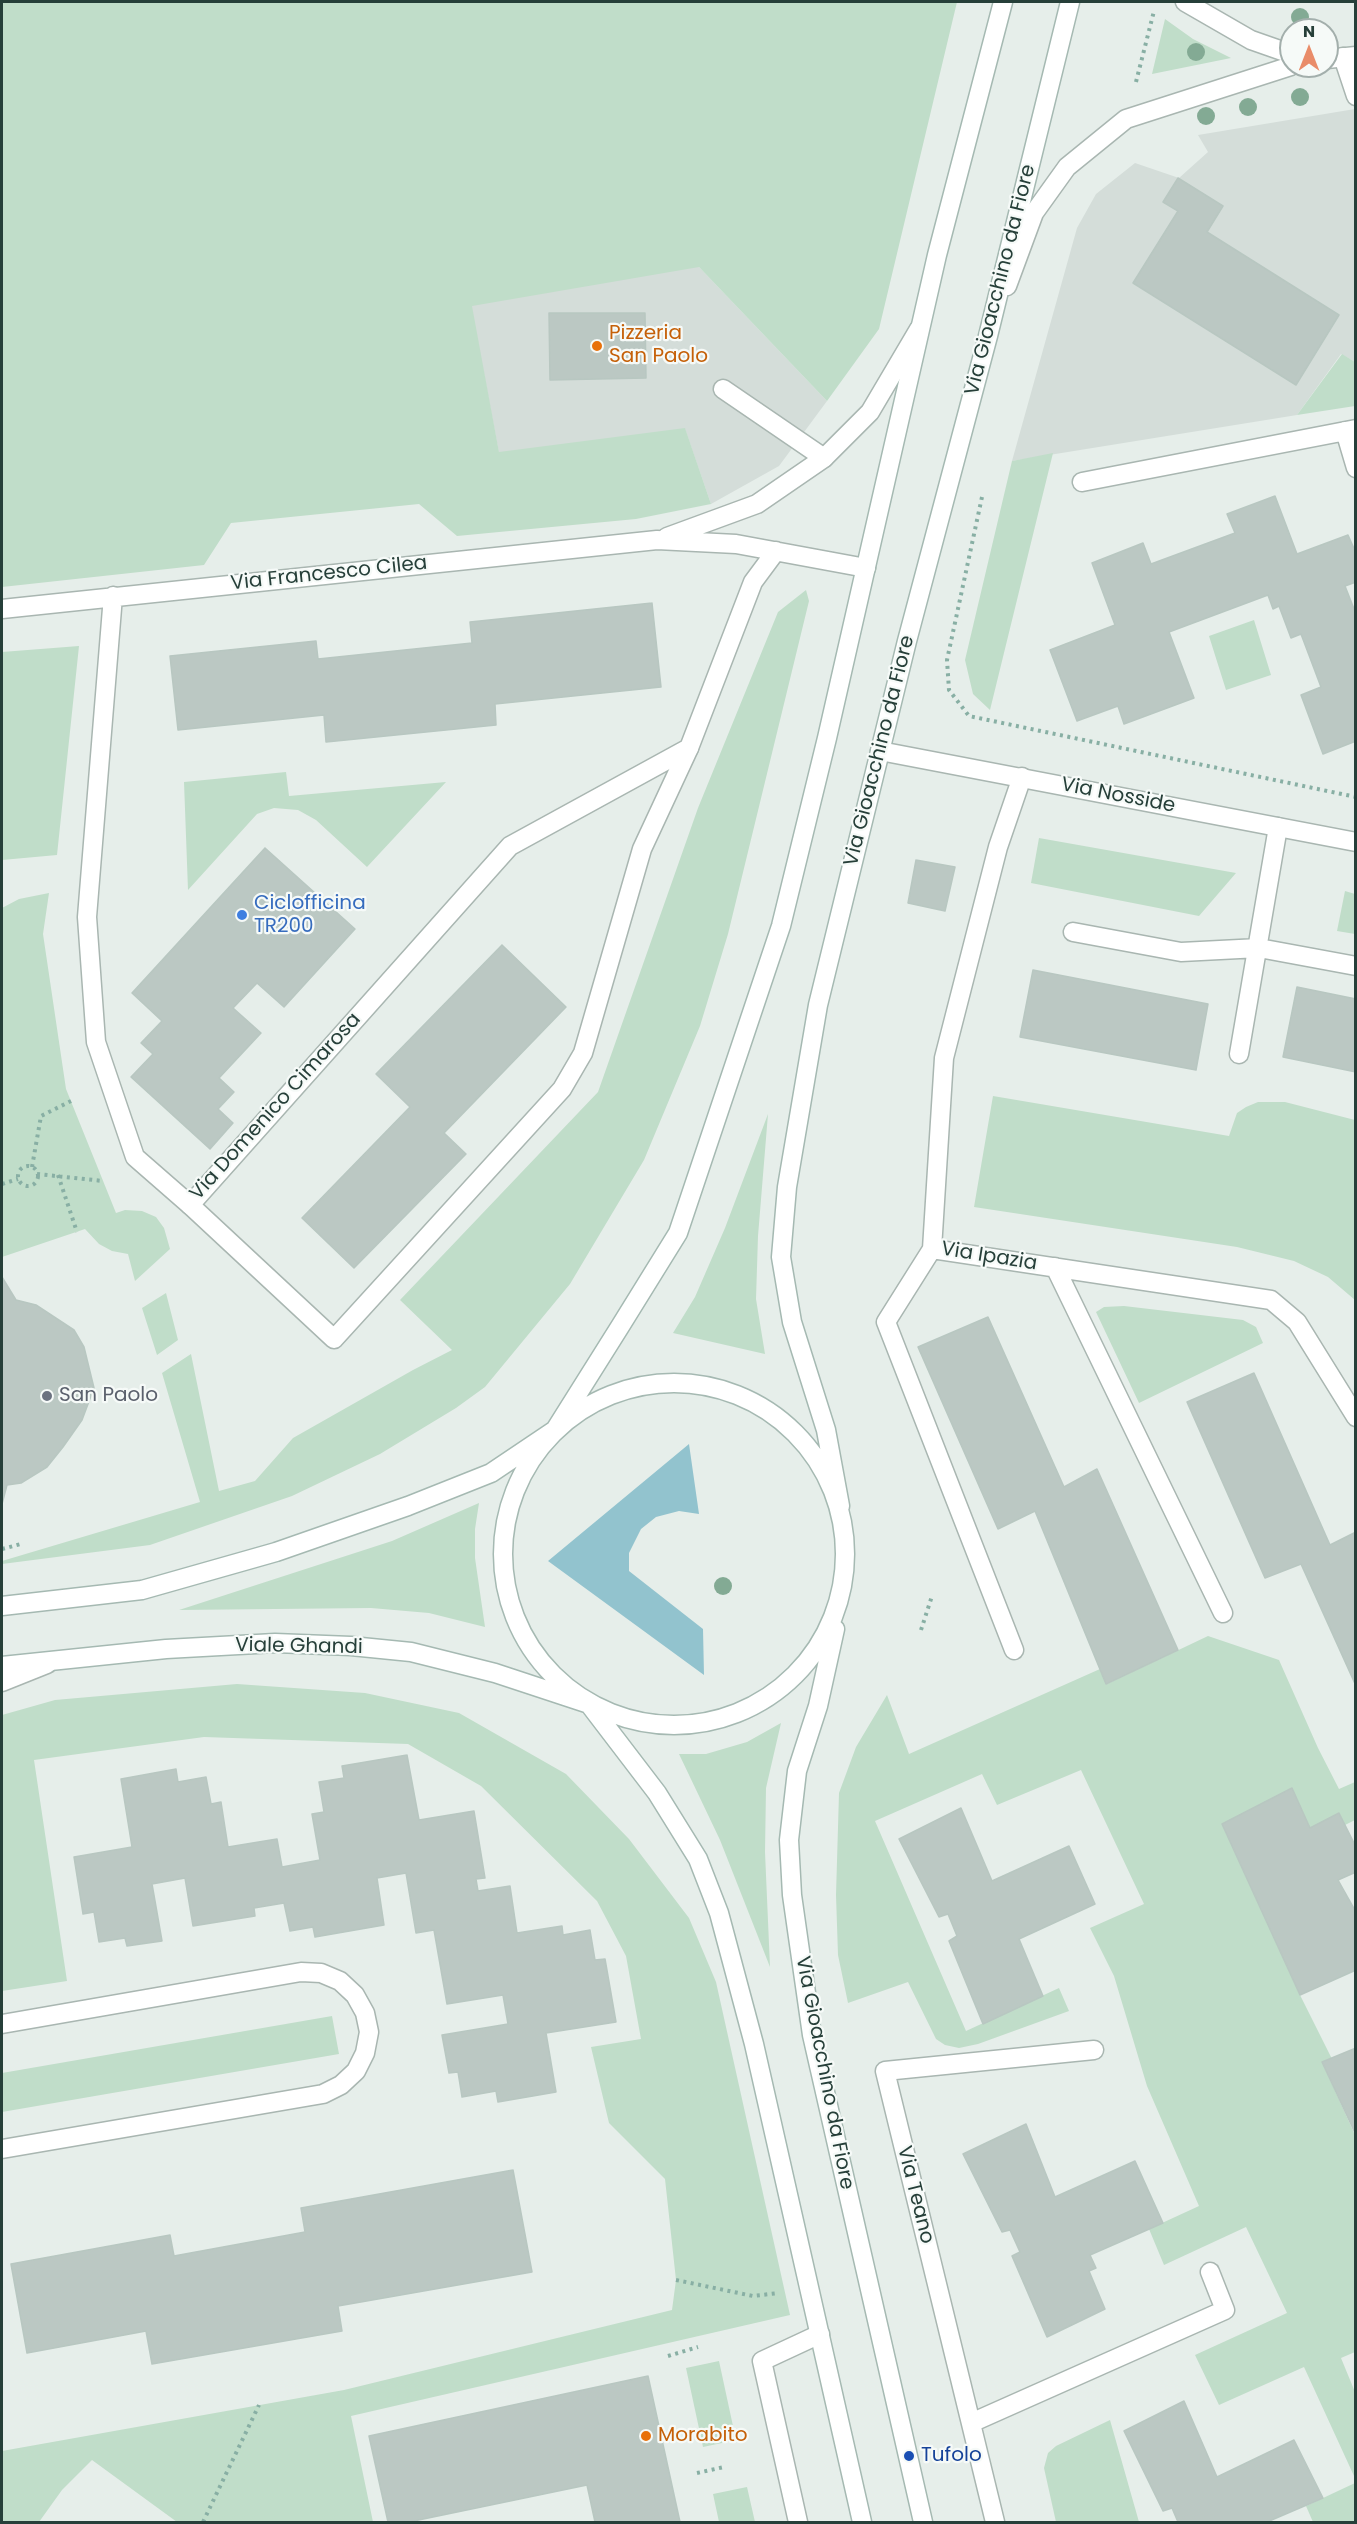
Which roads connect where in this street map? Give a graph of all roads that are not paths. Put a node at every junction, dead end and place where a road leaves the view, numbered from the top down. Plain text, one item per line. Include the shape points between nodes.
1 (1003, 2) edge
2 (1070, 2) edge
3 (1185, 2) edge
4 (1279, 50) edge
5 (1342, 57) edge
6 (1279, 70) edge
7 (1356, 96) edge
8 (921, 325) junction
9 (988, 336) junction
10 (723, 389) dead end
11 (1350, 430) edge
12 (824, 458) junction
13 (1356, 468) edge
14 (1082, 482) dead end
15 (657, 540) junction
16 (776, 551) junction
17 (866, 568) junction
18 (113, 596) junction
19 (2, 609) edge
20 (688, 748) junction
21 (880, 751) junction
22 (1022, 777) junction
23 (1278, 826) junction
24 (1356, 842) edge
25 (1073, 932) dead end
26 (1259, 948) junction
27 (1356, 966) edge
28 (1239, 1054) dead end
29 (190, 1205) junction
30 (932, 1249) junction
31 (1055, 1267) junction
32 (1356, 1418) edge
33 (555, 1430) junction
34 (840, 1506) junction
35 (844, 1586) junction
36 (2, 1606) edge
37 (1223, 1612) dead end
38 (1014, 1650) dead end
39 (58, 1660) junction
40 (2, 1666) edge
41 (2, 1682) edge
42 (589, 1704) junction
43 (2, 2024) edge
44 (1094, 2050) dead end
45 (2, 2149) edge
46 (1210, 2272) dead end
47 (820, 2334) junction
48 (971, 2422) junction
49 (798, 2523) edge
50 (862, 2523) edge
51 (923, 2523) edge
52 (995, 2523) edge

1 - 8 street
2 - 9 street, Via Gioacchino da Fiore
3 - 4 street via 1251,40
5 - 7 street
6 - 9 street via 1126,119 1067,168 1034,213
8 - 12 street via 870,412
8 - 17 street
9 - 21 street, Via Gioacchino da Fiore
10 - 12 street
11 - 13 street
11 - 14 street
12 - 15 street via 757,504
15 - 16 street via 736,544
15 - 18 street, Via Francesco Cilea
16 - 17 street
16 - 20 street via 753,582
17 - 33 street via 781,926 678,1233
18 - 19 street, Via Francesco Cilea
18 - 29 street, Via Domenico Cimarosa via 87,917 96,1042 135,1157
20 - 29 street, Via Domenico Cimarosa via 510,846
20 - 29 street via 642,849 583,1053 562,1089 334,1339
21 - 22 street, Via Nosside
21 - 34 street, Via Gioacchino da Fiore via 818,1005 788,1187 781,1257 792,1322 826,1430
22 - 23 street, Via Nosside
22 - 30 street, Via Ipazia via 998,847 944,1058
23 - 24 street, Via Nosside
23 - 26 street
25 - 26 street via 1181,952
26 - 27 street
26 - 28 street
30 - 31 street, Via Ipazia
30 - 38 street via 886,1322
31 - 32 street, Via Ipazia via 1271,1300 1297,1322
31 - 37 street
33 - 34 street via 596,1401 644,1385 704,1386 742,1397 785,1423 819,1460
33 - 36 street via 491,1473 276,1552 142,1590
33 - 42 street via 526,1466 508,1508 502,1553 507,1598 524,1640 552,1677
34 - 35 street via 847,1545
35 - 42 street via 826,1637 793,1680 747,1710 695,1726 640,1723
35 - 51 street, Via Gioacchino da Fiore via 818,1706 796,1771 789,1840 792,1895 812,2035
39 - 40 street, Viale Ghandi
39 - 41 street
39 - 42 street, Viale Ghandi via 275,1643 351,1646 422,1654
42 - 47 street via 663,1803 698,1859 719,1913 754,2044
43 - 45 street via 301,1972 321,1973 355,1995 369,2032 356,2071 323,2094
44 - 48 street, Via Teano via 885,2071
46 - 48 street via 1225,2310
47 - 49 street via 762,2361
47 - 50 street
48 - 52 street, Via Teano

